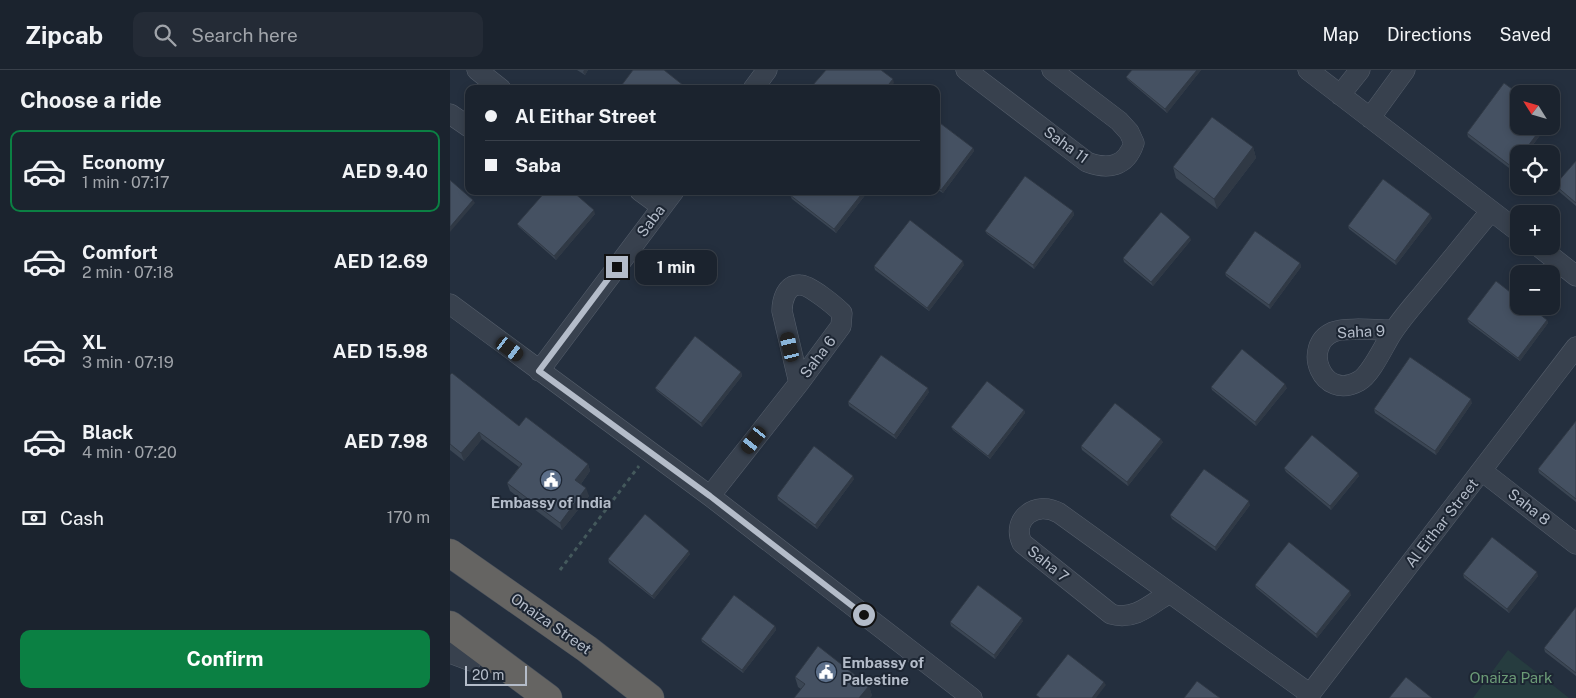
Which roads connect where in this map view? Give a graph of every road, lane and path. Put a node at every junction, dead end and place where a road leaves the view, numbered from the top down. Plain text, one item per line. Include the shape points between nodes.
1 (477, 70) edge
2 (767, 70) edge
3 (1052, 70) edge
4 (1308, 70) edge
5 (1360, 70) edge
6 (1405, 70) edge
7 (980, 73) edge
8 (496, 85) edge
9 (756, 85) edge
10 (1340, 95) junction
11 (450, 114) edge
12 (1370, 118) junction
13 (465, 124) edge
14 (646, 195) edge
15 (671, 195) edge
16 (662, 207) junction
17 (1491, 211) junction
18 (1510, 225) edge
19 (1549, 255) edge
20 (1576, 276) edge
21 (450, 304) edge
22 (1393, 330) dead end
23 (1576, 347) edge
24 (539, 371) junction
25 (799, 383) dead end
26 (650, 452) junction
27 (1482, 471) junction
28 (710, 496) junction
29 (1576, 544) edge
30 (450, 553) edge
31 (560, 570) dead end
32 (1169, 593) junction
33 (450, 625) edge
34 (457, 653) edge
35 (545, 696) edge
36 (1308, 696) edge
37 (650, 698) edge
38 (972, 698) edge

1 - 8 street
2 - 9 street
3 - 7 street, Saha 11 via 1129,132 1134,143 1132,149 1118,164 1108,167 1087,162
4 - 10 street
5 - 10 street
6 - 12 street
10 - 12 street
11 - 13 street
12 - 17 street
14 - 16 street
15 - 16 street, Saba
16 - 24 street, Saba
17 - 18 street
17 - 22 street, Saha 9
19 - 20 street
21 - 24 street
23 - 27 street, Al Eithar Street
24 - 26 street
25 - 28 street, Saha 6
26 - 28 street
26 - 31 path
27 - 29 street, Saha 8
27 - 36 street, Al Eithar Street
28 - 38 street
30 - 37 highway, Onaiza Street via 587,649
32 - 32 street, Saha 7 via 1050,508 1038,508 1020,526 1018,534 1027,548 1112,614 1130,616
32 - 36 street, Saha 7
33 - 35 highway
34 - 35 highway

